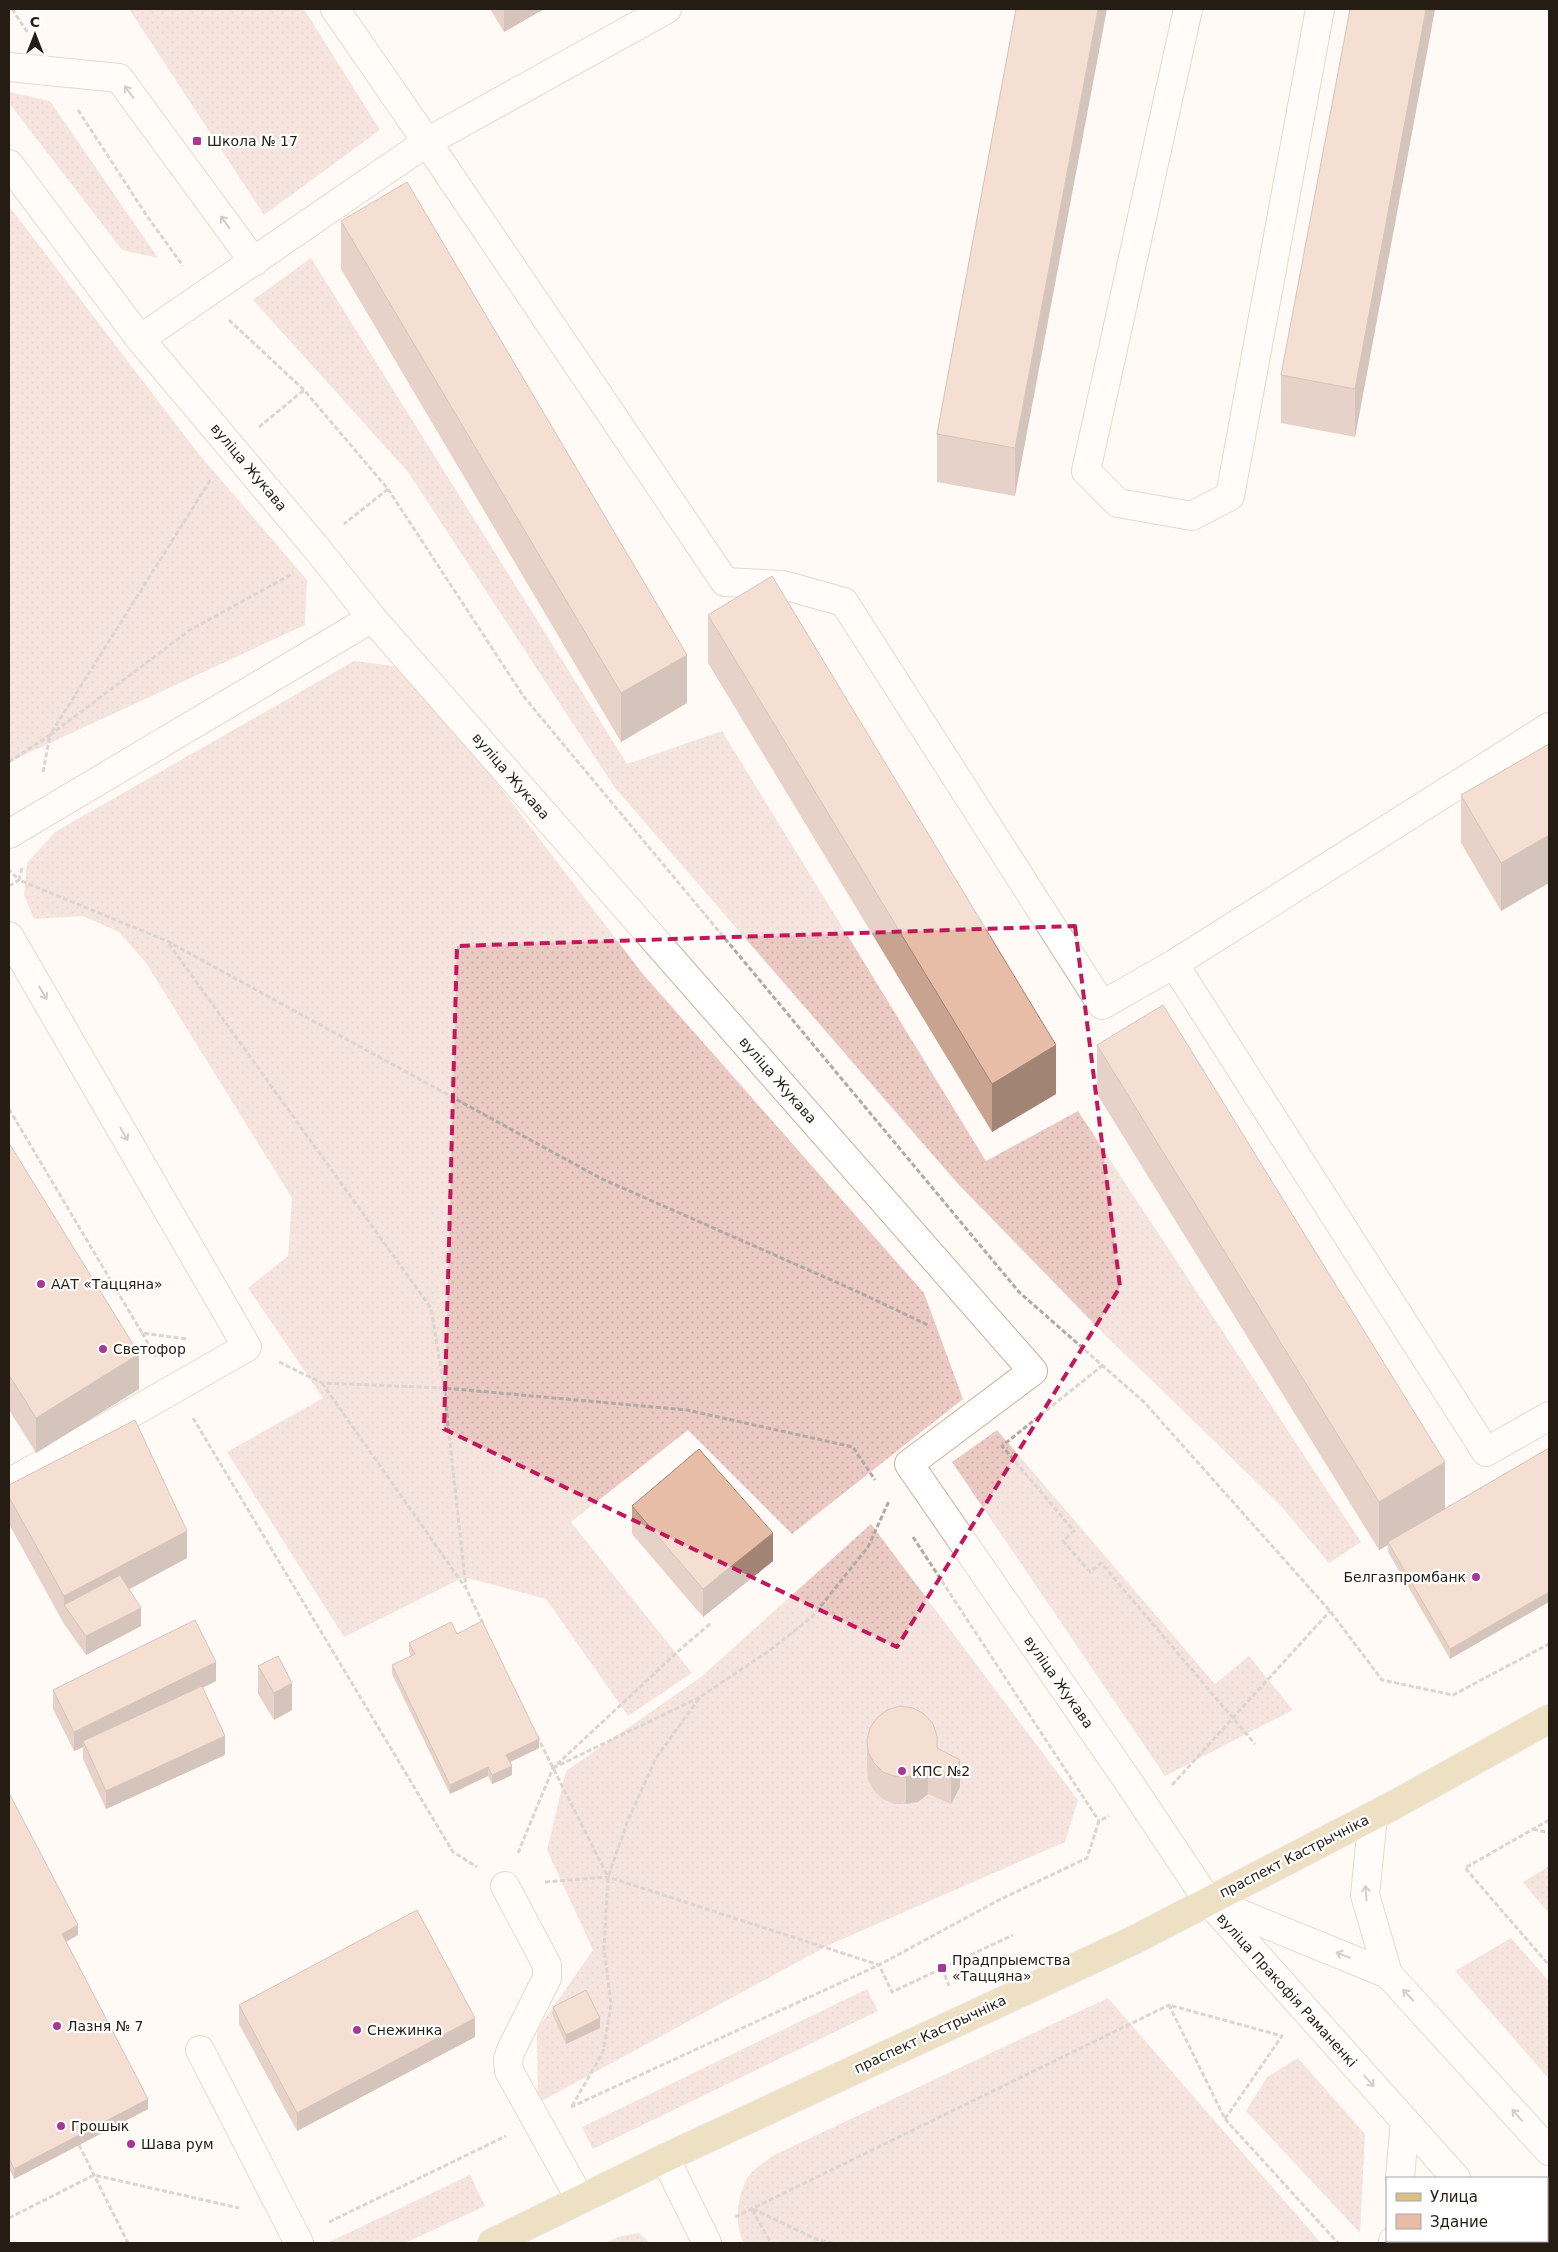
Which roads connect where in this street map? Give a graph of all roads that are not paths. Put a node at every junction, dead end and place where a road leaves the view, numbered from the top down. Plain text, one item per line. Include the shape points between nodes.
1 (335, 9) edge
2 (667, 9) edge
3 (1188, 9) edge
4 (1320, 9) edge
5 (9, 67) edge
6 (427, 142) junction
7 (9, 164) edge
8 (254, 262) junction
9 (140, 339) junction
10 (372, 618) junction
11 (1549, 727) edge
12 (9, 834) edge
13 (13, 944) edge
14 (1174, 964) junction
15 (1549, 1416) edge
16 (9, 1483) edge
17 (1549, 1719) edge
18 (1373, 1816) junction
19 (505, 1886) road end
20 (1208, 1901) junction
21 (1388, 1974) junction
22 (200, 2050) dead end
23 (1405, 2121) junction
24 (1549, 2151) edge
25 (665, 2158) junction
26 (1400, 2177) edge
27 (1455, 2177) edge
28 (580, 2199) junction
29 (294, 2233) edge
30 (492, 2243) edge
31 (707, 2243) edge

1 - 6 street
2 - 6 street
3 - 4 street via 1086,471 1118,503 1192,516 1230,496
8 -> 5 street via 119,78
6 - 8 street
6 - 14 street via 725,582 783,585 844,602 1102,1005
7 - 9 street, вуліца Жукава
8 - 9 street
9 - 10 street, вуліца Жукава
10 - 12 street
10 - 20 street, вуліца Жукава via 1033,1371 909,1464
11 - 14 street
13 -> 16 street via 247,1347
14 - 15 street via 1486,1452
17 - 18 main road, праспект Кастрычніка
18 - 20 main road, праспект Кастрычніка
21 -> 18 street via 1365,1894
19 - 28 street via 547,1965 545,1983 508,2059 509,2070
21 -> 20 street, вуліца Пракофія Раманенкі
20 -> 23 street, вуліца Пракофія Раманенкі
20 - 25 main road, праспект Кастрычніка via 1134,1940
24 -> 21 street, вуліца Пракофія Раманенкі
22 - 29 street
23 - 26 street
23 - 27 street, вуліца Пракофія Раманенкі
25 - 28 main road, праспект Кастрычніка
25 - 31 street
28 - 30 main road, праспект Кастрычніка

